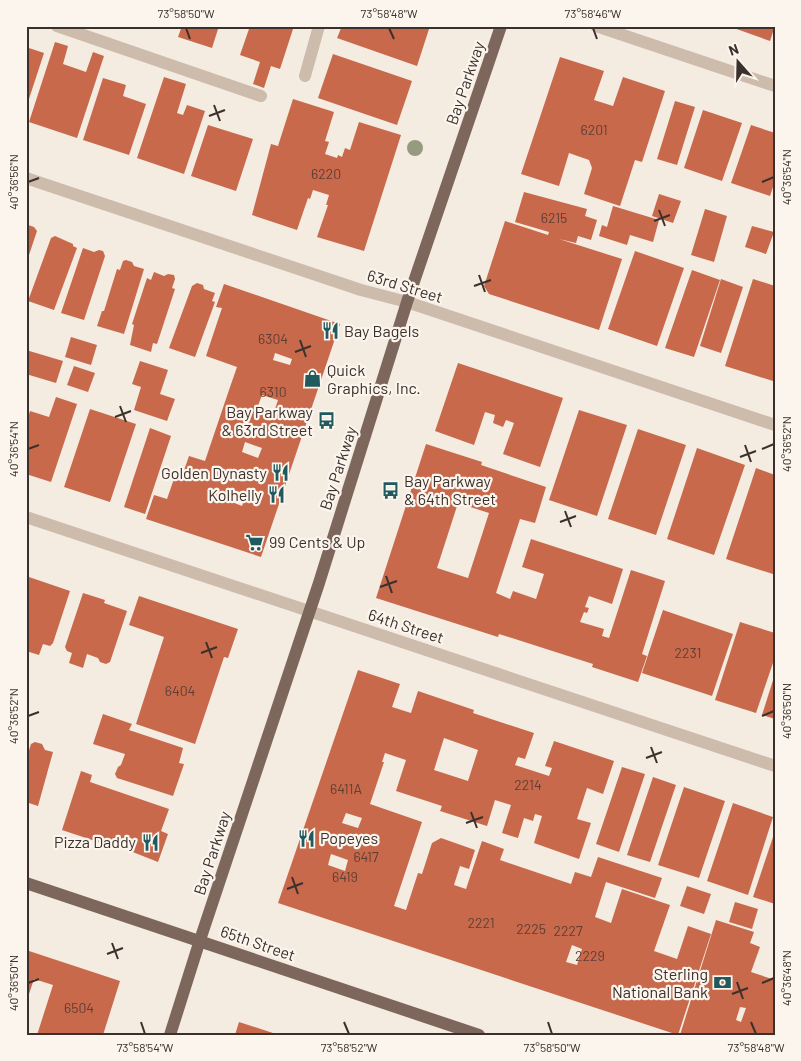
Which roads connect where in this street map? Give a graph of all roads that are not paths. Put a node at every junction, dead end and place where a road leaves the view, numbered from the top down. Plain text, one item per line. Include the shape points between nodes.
1 (57, 26) edge
2 (319, 26) edge
3 (501, 26) edge
4 (596, 26) edge
5 (305, 76) dead end
6 (775, 86) edge
7 (261, 96) dead end
8 (26, 178) edge
9 (407, 302) junction
10 (775, 425) edge
11 (26, 517) edge
12 (309, 611) junction
13 (775, 766) edge
14 (26, 882) edge
15 (200, 940) junction
16 (170, 1035) edge
17 (479, 1035) edge

1 - 7 street
2 - 5 street
3 - 9 main road, Bay Parkway
4 - 6 street
8 - 9 street, 63rd Street via 361,290
9 - 10 street, 63rd Street
9 - 12 main road, Bay Parkway
11 - 12 street, 64th Street
12 - 13 street, 64th Street
12 - 15 main road, Bay Parkway
14 - 15 main road, 65th Street
15 - 16 main road, Bay Parkway
15 - 17 main road, 65th Street

